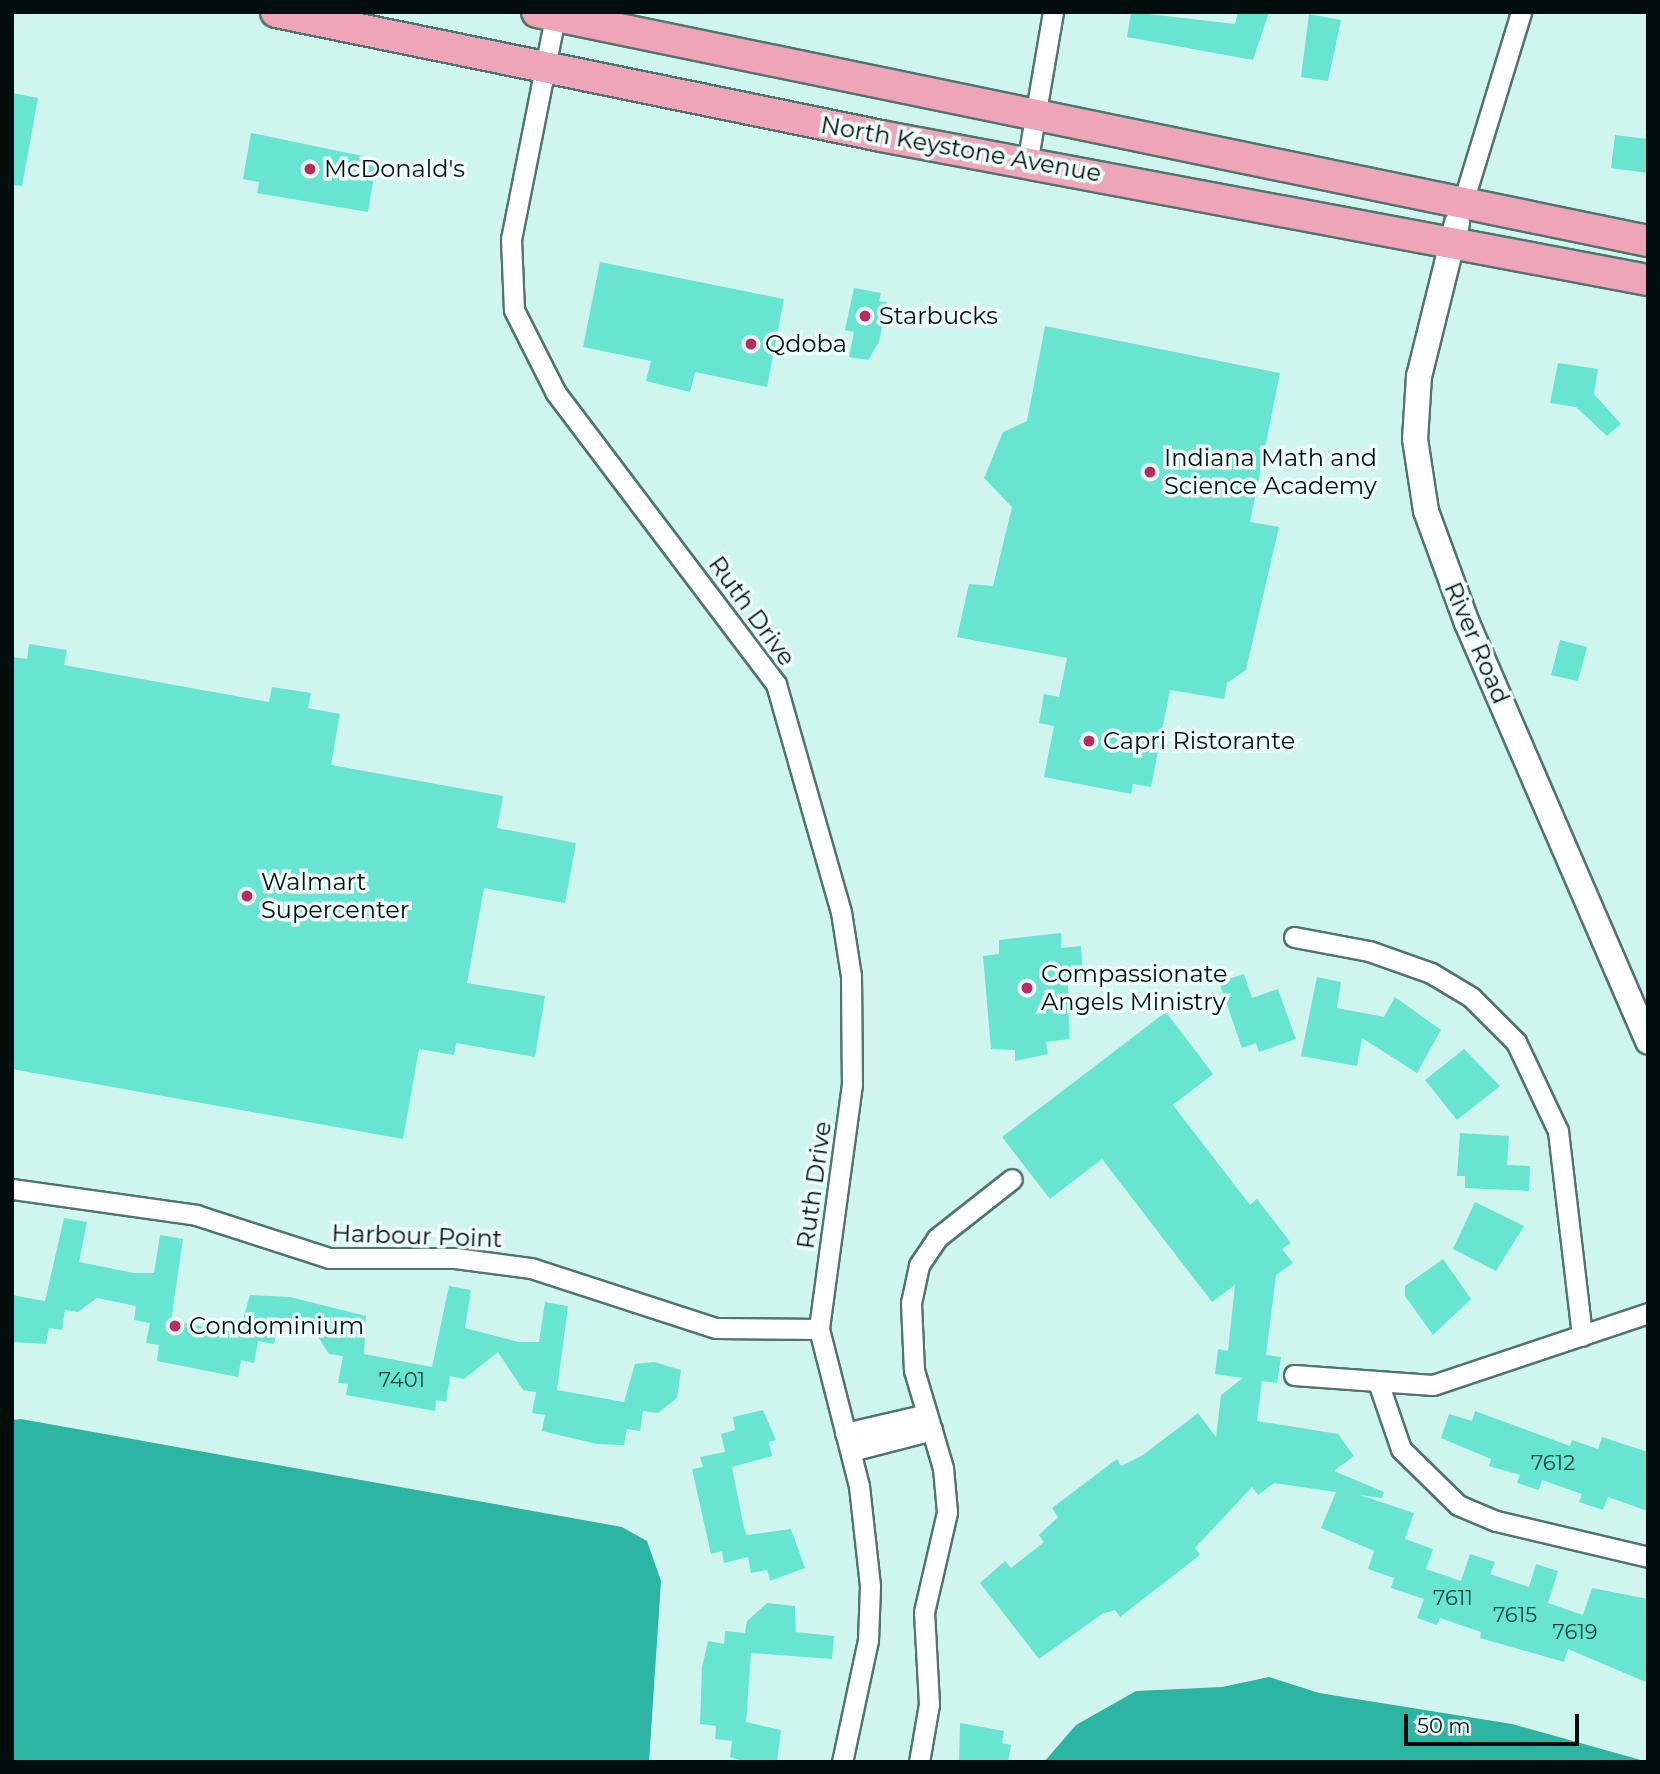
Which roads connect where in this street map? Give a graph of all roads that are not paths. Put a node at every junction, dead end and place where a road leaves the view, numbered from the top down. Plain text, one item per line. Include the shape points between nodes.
1 (275, 12) edge
2 (1053, 12) edge
3 (1521, 12) edge
4 (550, 13) edge
5 (545, 68) junction
6 (1037, 114) junction
7 (1027, 164) junction
8 (1457, 223) junction
9 (1648, 241) edge
10 (1648, 280) edge
11 (1294, 937) dead end
12 (1648, 1042) edge
13 (1012, 1179) dead end
14 (12, 1189) edge
15 (1648, 1313) edge
16 (819, 1329) junction
17 (1582, 1336) junction
18 (1294, 1375) dead end
19 (1379, 1385) junction
20 (930, 1422) junction
21 (848, 1442) junction
22 (1648, 1557) edge
23 (842, 1762) edge
24 (919, 1762) edge

1 - 5 main road, North Keystone Avenue
2 - 6 street
3 - 8 street
4 - 5 street, Ruth Drive
4 - 6 main road, North Keystone Avenue
5 - 7 main road, North Keystone Avenue
5 - 16 street, Ruth Drive via 510,239 516,317 562,401 769,672 818,816 841,912 851,987 852,1084
6 - 7 street
6 - 8 main road, North Keystone Avenue
7 - 8 main road, North Keystone Avenue via 1049,163
8 - 9 main road, North Keystone Avenue
8 - 10 main road, North Keystone Avenue
8 - 12 street, River Road via 1417,398 1426,511 1467,623
11 - 17 street via 1369,951 1431,973 1471,997 1516,1042 1558,1131
13 - 20 street via 950,1225 919,1265 911,1341
14 - 16 street, Harbour Point via 196,1214 329,1258 455,1258 531,1268 716,1328
15 - 17 street
16 - 21 street
17 - 19 street via 1446,1382
18 - 19 street
19 - 22 street via 1401,1449 1458,1505 1496,1521
20 - 21 street
20 - 24 street via 947,1512 924,1612 929,1703
21 - 23 street via 870,1608

